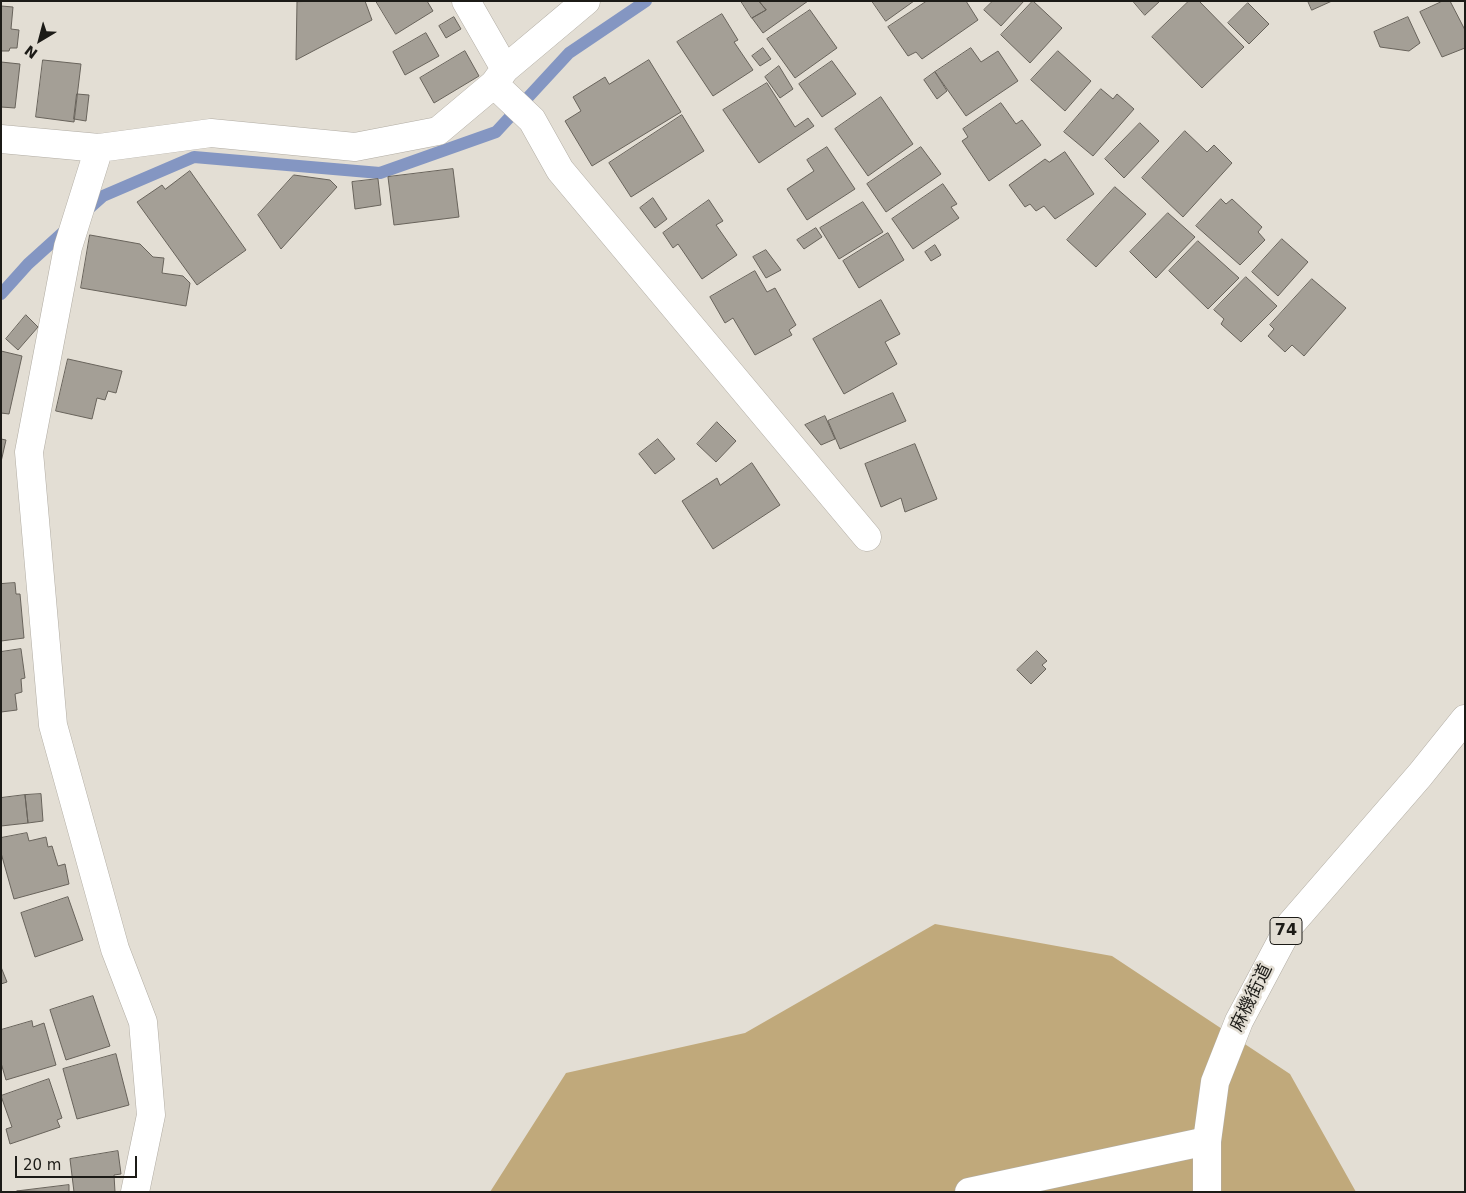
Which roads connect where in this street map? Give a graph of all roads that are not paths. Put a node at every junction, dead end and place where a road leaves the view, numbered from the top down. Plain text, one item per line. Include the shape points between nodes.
1 (466, 1) edge
2 (586, 1) edge
3 (503, 84) junction
4 (1, 139) edge
5 (99, 148) junction
6 (867, 537) dead end
7 (1465, 718) edge
8 (1207, 1141) junction
9 (135, 1192) edge
10 (969, 1192) edge
11 (1207, 1192) edge

1 - 3 street
2 - 3 street
3 - 5 street via 438,132 356,147 210,133
3 - 6 street via 532,120 560,170
4 - 5 street
5 - 9 street via 68,247 29,452 53,725 115,949 144,1022 151,1115
7 - 8 street, 麻機街道 / 74 via 1290,925 1239,1021 1215,1082
8 - 10 street
8 - 11 street, 麻機街道 / 74

